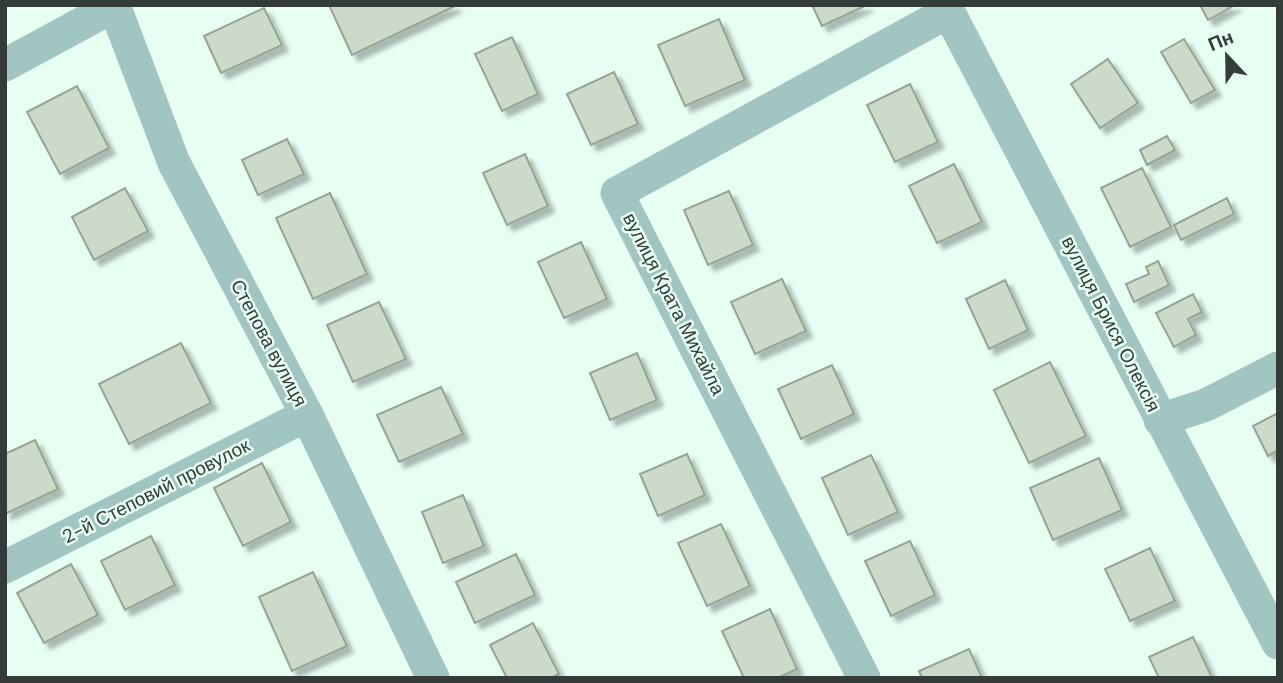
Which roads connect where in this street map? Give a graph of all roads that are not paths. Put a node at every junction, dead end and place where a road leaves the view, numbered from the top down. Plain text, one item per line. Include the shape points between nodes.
1 (115, 6) edge
2 (946, 9) edge
3 (5, 65) edge
4 (1278, 368) edge
5 (307, 415) junction
6 (1160, 420) junction
7 (5, 567) edge
8 (1278, 643) edge
9 (433, 678) edge
10 (864, 678) edge

1 - 3 street
1 - 5 street, Степова вулиця via 174,163
2 - 6 street, вулиця Брися Олексія
2 - 10 street, вулиця Крата Михайла via 617,193
4 - 6 street via 1206,405
5 - 7 street, 2-й Степовий провулок
5 - 9 street, Степова вулиця
6 - 8 street, вулиця Брися Олексія

